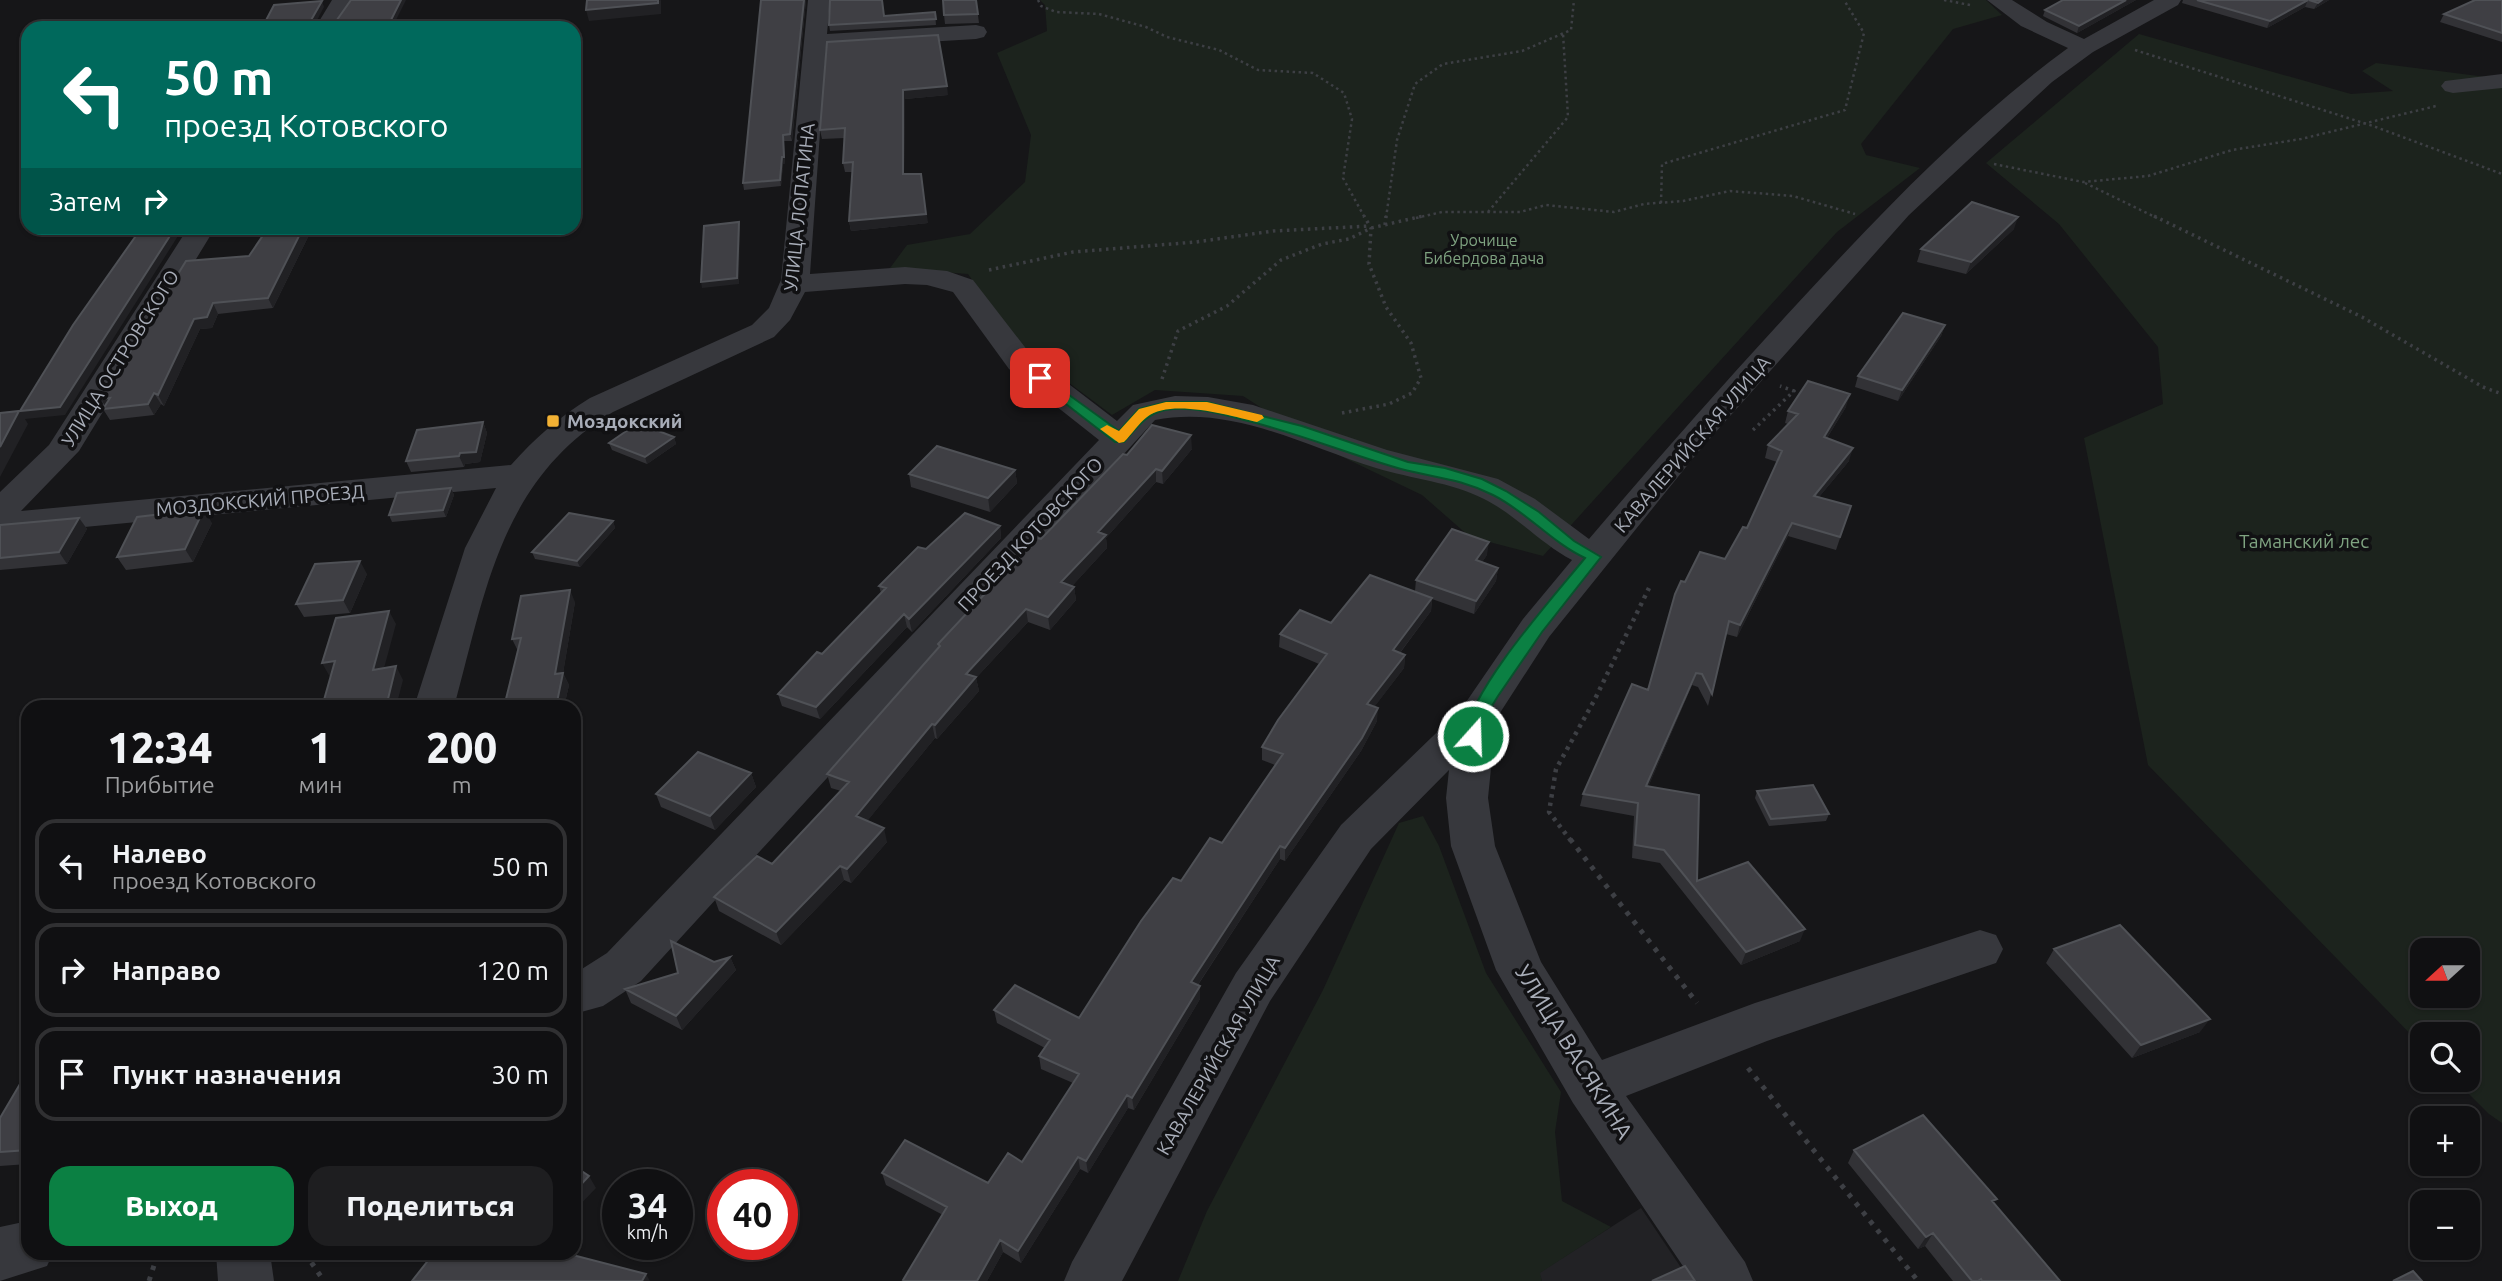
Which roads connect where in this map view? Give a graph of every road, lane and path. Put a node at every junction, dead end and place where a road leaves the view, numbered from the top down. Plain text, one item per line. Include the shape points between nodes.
1 (343, 0) edge
2 (818, 0) edge
3 (1038, 0) edge
4 (1574, 0) edge
5 (1844, 0) edge
6 (1998, 0) edge
7 (2170, 0) edge
8 (330, 21) edge
9 (976, 32) edge
10 (1563, 33) junction
11 (815, 42) junction
12 (2092, 43) junction
13 (2502, 81) edge
14 (2453, 86) joint
15 (2366, 123) junction
16 (1955, 157) junction
17 (2502, 174) edge
18 (2083, 183) junction
19 (1661, 203) junction
20 (1487, 213) junction
21 (1866, 218) dead end
22 (1385, 225) junction
23 (1371, 227) junction
24 (197, 235) edge
25 (950, 278) junction
26 (793, 285) junction
27 (2502, 394) edge
28 (1153, 410) junction
29 (1310, 433) junction
30 (1119, 439) junction
31 (520, 475) junction
32 (0, 512) edge
33 (0, 524) edge
34 (1594, 557) junction
35 (1649, 588) dead end
36 (436, 700) edge
37 (1476, 719) junction
38 (1980, 949) dead end
39 (581, 993) edge
40 (1722, 1037) junction
41 (1591, 1087) junction
42 (21, 1249) edge
43 (0, 1254) edge
44 (156, 1260) edge
45 (244, 1260) edge
46 (310, 1260) edge
47 (149, 1281) edge
48 (247, 1281) edge
49 (324, 1281) edge
50 (1091, 1281) edge
51 (1725, 1281) edge
52 (1918, 1281) edge

1 - 8 street
2 - 11 street, УЛИЦА ЛОПАТИНА
3 - 23 path via 1056,12 1093,13 1219,50 1258,70 1313,73 1324,78 1344,93 1352,118 1343,178
4 - 10 path via 1571,30
5 - 19 path via 1864,33 1844,110 1662,163
6 - 12 street via 2030,22
7 - 12 street, КАВАЛЕРИЙСКАЯ УЛИЦА
9 - 11 street
10 - 20 path via 1568,117
10 - 22 path via 1522,51 1443,64 1415,84 1397,140
11 - 26 street, УЛИЦА ЛОПАТИНА
12 - 15 path
12 - 16 street, КАВАЛЕРИЙСКАЯ УЛИЦА via 2044,77
13 - 14 street
14 - 15 path via 2441,89 2435,107
15 - 17 path
15 - 18 path via 2232,150 2148,176
16 - 18 path
16 - 34 street, КАВАЛЕРИЙСКАЯ УЛИЦА via 1899,209 1686,445
18 - 27 path via 2362,317
19 - 20 path via 1614,212 1546,205
19 - 21 path via 1730,191 1763,193 1793,196
20 - 22 path via 1442,212
22 - 23 path
23 - 25 path via 1273,231 1073,252
23 - 28 path via 1349,239 1281,260 1227,306 1178,331
23 - 29 path via 1369,264 1386,307 1411,343 1421,378 1412,393 1390,404 1332,414 1313,423
24 - 32 street, УЛИЦА ОСТРОВСКОГО via 62,451
25 - 26 street via 908,275
25 - 30 street via 963,286 1020,362
26 - 31 street, УЛИЦА ЛОПАТИНА via 789,302 764,331 580,418 537,454
28 - 29 street via 1207,406
28 - 30 street, ПРОЕЗД КОТОВСКОГО via 1144,412
29 - 34 street via 1406,466 1477,482
30 - 39 street, ПРОЕЗД КОТОВСКОГО via 624,967
31 - 33 street, МОЗДОКСКИЙ ПРОЕЗД
31 - 36 street, УЛИЦА ЛОПАТИНА via 487,538
34 - 37 street, КАВАЛЕРИЙСКАЯ УЛИЦА via 1536,628
35 - 40 path via 1556,769 1549,812
37 - 41 street, УЛИЦА ВАСЯКИНА via 1467,798 1473,846 1520,970
37 - 50 street, КАВАЛЕРИЙСКАЯ УЛИЦА via 1356,836 1253,987
38 - 40 street
40 - 41 street
40 - 52 path
41 - 51 street, УЛИЦА ВАСЯКИНА
42 - 43 street
44 - 47 path
45 - 48 street
46 - 49 path

